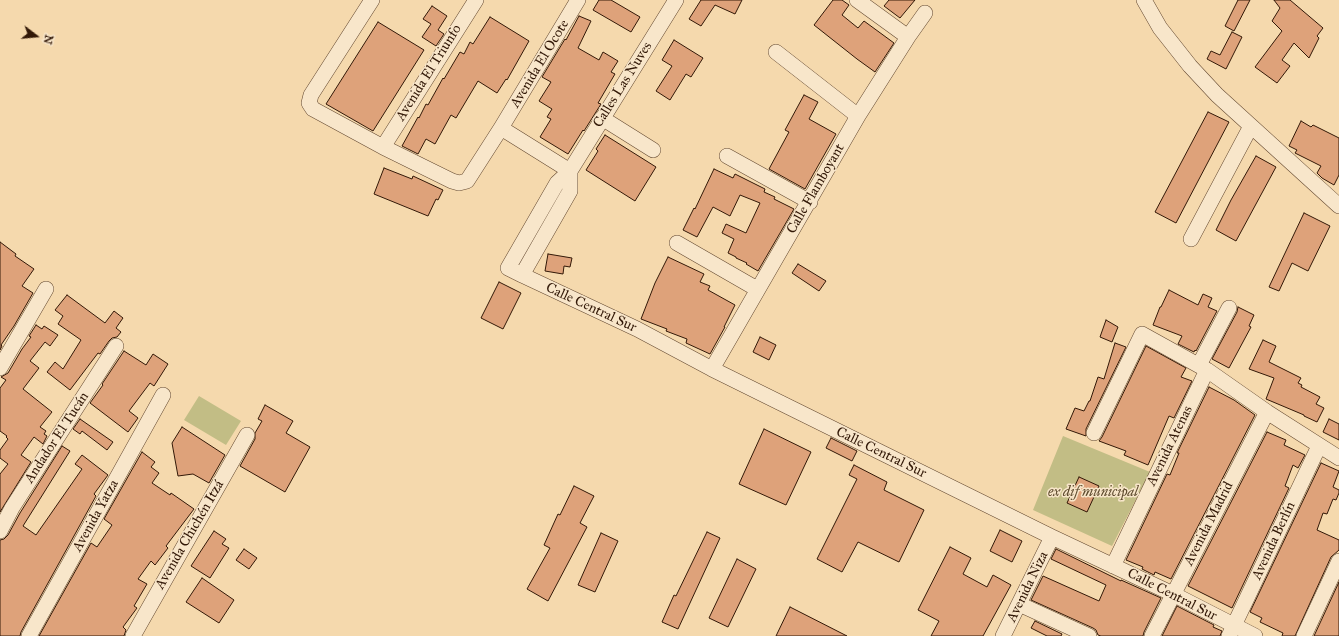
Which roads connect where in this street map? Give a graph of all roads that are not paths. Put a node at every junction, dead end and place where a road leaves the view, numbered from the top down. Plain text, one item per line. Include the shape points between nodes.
1 (372, 0) edge
2 (476, 0) edge
3 (578, 0) edge
4 (676, 0) edge
5 (857, 0) edge
6 (1144, 0) edge
7 (925, 13) dead end
8 (908, 37) junction
9 (776, 52) dead end
10 (858, 116) junction
11 (602, 118) junction
12 (1251, 126) junction
13 (502, 128) junction
14 (383, 147) junction
15 (653, 150) dead end
16 (727, 156) dead end
17 (570, 171) junction
18 (810, 202) junction
19 (1339, 206) edge
20 (1191, 239) dead end
21 (677, 243) dead end
22 (508, 268) joint
23 (522, 275) junction
24 (46, 289) dead end
25 (757, 289) junction
26 (1229, 308) dead end
27 (116, 346) dead end
28 (1203, 367) junction
29 (0, 368) edge
30 (712, 369) junction
31 (163, 395) dead end
32 (1267, 412) junction
33 (1094, 433) dead end
34 (247, 435) dead end
35 (1319, 446) junction
36 (1339, 458) edge
37 (0, 531) edge
38 (1052, 537) junction
39 (1339, 561) edge
40 (1113, 566) junction
41 (1173, 594) junction
42 (1019, 604) junction
43 (1232, 631) edge
44 (28, 636) edge
45 (133, 636) edge
46 (1003, 636) edge
47 (1086, 636) edge
48 (1152, 636) edge
49 (1255, 636) edge
50 (1304, 636) edge

1 - 14 street via 311,95 309,103 313,109
2 - 14 street, Avenida El Triunfo
3 - 13 street, Avenida El Ocote
4 - 11 street, Calles Las Nuves
5 - 8 street
6 - 12 street via 1160,28 1190,66
7 - 8 street, Calle Flamboyant
8 - 10 street, Calle Flamboyant
9 - 10 street
10 - 18 street, Calle Flamboyant
11 - 15 street
11 - 17 street, Calles Las Nuves
12 - 19 street
12 - 20 street
13 - 14 street, Avenida El Ocote via 467,181 459,183
13 - 17 street
16 - 18 street
17 - 22 street, Calles Las Nuves via 557,184
17 - 23 street via 570,191
18 - 25 street, Calle Flamboyant
21 - 25 street
22 - 23 street, Calle Central Sur
23 - 30 street, Calle Central Sur via 637,329
24 - 29 street
25 - 30 street, Calle Flamboyant
26 - 28 street, Avenida Atenas
27 - 37 street, Andador El Tucán via 12,508
28 - 32 street
28 - 33 street via 1142,334
28 - 40 street, Avenida Atenas
30 - 38 street, Calle Central Sur
31 - 44 street, Avenida Yatza
32 - 35 street
32 - 41 street, Avenida Madrid
34 - 45 street, Avenida Chichén Itzá
35 - 36 street
35 - 43 street, Avenida Berlín
38 - 40 street, Calle Central Sur
38 - 42 street, Avenida Niza
39 - 50 street
40 - 41 street, Calle Central Sur
41 - 43 street, Calle Central Sur
41 - 48 street, Avenida Madrid
42 - 46 street, Avenida Niza
42 - 47 street
43 - 49 street, Calle Central Sur

